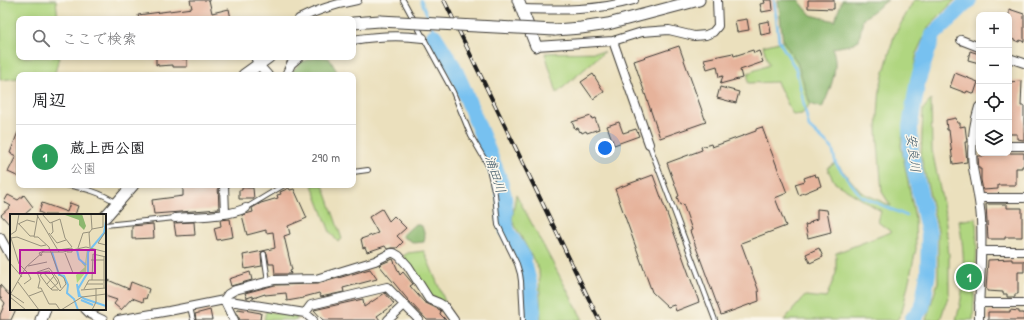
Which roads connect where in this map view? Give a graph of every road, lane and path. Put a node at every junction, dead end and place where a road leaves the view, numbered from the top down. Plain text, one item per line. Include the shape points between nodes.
1 (357, 0) edge
2 (403, 0) edge
3 (634, 0) edge
4 (699, 0) edge
5 (717, 0) edge
6 (520, 4) edge
7 (305, 16) edge
8 (356, 23) edge
9 (424, 38) junction
10 (356, 39) edge
11 (961, 40) dead end
12 (613, 41) junction
13 (536, 46) joint
14 (976, 46) edge
15 (1012, 59) edge
16 (257, 60) edge
17 (296, 60) edge
18 (1024, 63) edge
19 (247, 72) edge
20 (266, 72) edge
21 (287, 72) edge
22 (976, 117) edge
23 (649, 144) joint
24 (976, 146) edge
25 (1012, 146) edge
26 (1024, 146) edge
27 (368, 170) dead end
28 (356, 172) edge
29 (82, 188) edge
30 (130, 188) edge
31 (224, 188) edge
32 (279, 188) edge
33 (979, 198) junction
34 (1024, 198) edge
35 (117, 203) junction
36 (246, 208) joint
37 (225, 214) junction
38 (106, 216) edge
39 (175, 218) joint
40 (106, 225) edge
41 (0, 238) edge
42 (982, 251) junction
43 (1024, 251) edge
44 (264, 254) dead end
45 (10, 255) edge
46 (268, 281) junction
47 (224, 300) junction
48 (979, 303) junction
49 (1024, 303) edge
50 (404, 305) junction
51 (190, 306) junction
52 (45, 310) edge
53 (86, 310) edge
54 (307, 317) edge
55 (41, 320) edge
56 (103, 320) edge
57 (118, 320) edge
58 (193, 320) edge
59 (234, 320) edge
60 (388, 320) edge
61 (419, 320) edge
62 (454, 320) edge
63 (523, 320) edge
64 (715, 320) edge
65 (979, 320) edge

1 - 7 street via 337,3
2 - 9 lane
3 - 6 street via 589,9
4 - 8 street, bridge via 608,24 556,30 380,21
5 - 12 street via 718,26 706,35 694,36 670,30 642,32
6 - 13 street
9 - 10 street via 374,36
9 - 63 lane via 453,92 471,136 488,165 495,194 498,224 517,264 521,281
11 - 14 street
12 - 13 street
12 - 23 street
15 - 18 street
16 - 19 street
16 - 20 street
17 - 21 street
22 - 24 street
23 - 64 lane
24 - 33 street via 973,167
25 - 26 street
27 - 28 lane
29 - 35 lane
30 - 35 street
31 - 37 street
32 - 36 lane
33 - 34 street
33 - 42 street
35 - 38 street
36 - 37 street
37 - 39 street
39 - 40 lane
41 - 45 street
42 - 43 street
42 - 48 street
44 - 46 lane
46 - 47 street via 235,290
46 - 62 street via 316,279 394,253 408,266 429,299 444,306
47 - 51 street
47 - 54 street
47 - 59 street
48 - 49 street
48 - 65 street
50 - 54 street via 387,287 311,305
50 - 60 street
50 - 61 street
51 - 57 street
51 - 58 lane
52 - 55 street
53 - 56 street

